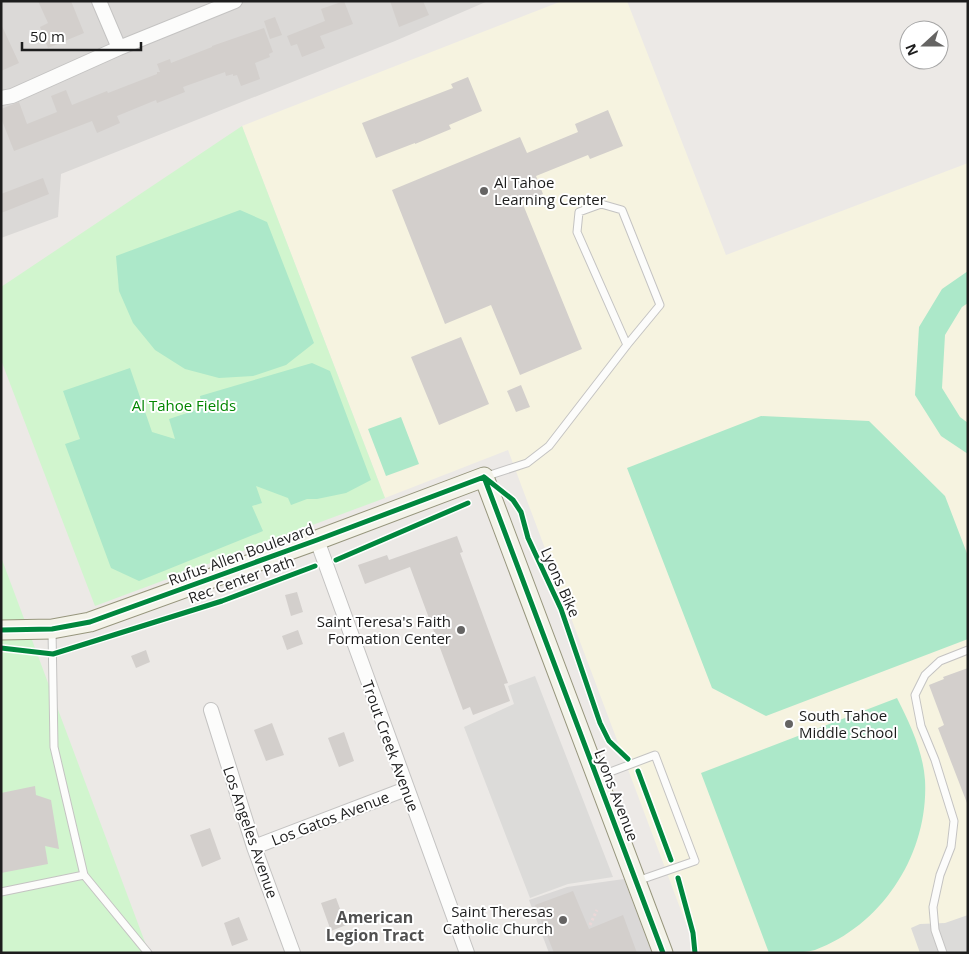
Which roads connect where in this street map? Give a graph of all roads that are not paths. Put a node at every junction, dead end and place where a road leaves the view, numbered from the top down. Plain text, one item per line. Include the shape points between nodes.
1 (99, 1) edge
2 (235, 1) edge
3 (119, 48) junction
4 (1, 98) edge
5 (627, 345) junction
6 (484, 477) junction
7 (317, 540) junction
8 (52, 629) junction
9 (1, 630) edge
10 (968, 650) edge
11 (211, 710) dead end
12 (597, 777) junction
13 (406, 789) junction
14 (254, 847) junction
15 (84, 875) junction
16 (636, 881) junction
17 (1, 892) edge
18 (148, 953) edge
19 (293, 953) edge
20 (467, 953) edge
21 (663, 953) edge
22 (943, 953) edge

1 - 3 street
2 - 3 street
3 - 4 street
5 - 5 lane via 660,305 622,210 601,204 579,212 577,232
5 - 6 lane via 550,446 527,463
6 - 7 street, Rufus Allen Boulevard
6 - 12 street, Lyons Avenue
7 - 8 street, Rufus Allen Boulevard via 90,622
7 - 13 street, Trout Creek Avenue
8 - 9 street, Rufus Allen Boulevard
8 - 15 lane via 54,746
10 - 22 lane via 940,661 925,675 915,695 921,726 954,821 951,847 933,906 935,930
11 - 14 street, Los Angeles Avenue
12 - 16 street, Lyons Avenue
12 - 16 lane via 655,755 695,861
13 - 14 street, Los Gatos Avenue
13 - 20 street, Trout Creek Avenue
14 - 19 street, Los Angeles Avenue
15 - 17 lane
15 - 18 lane
16 - 21 street, Lyons Avenue

